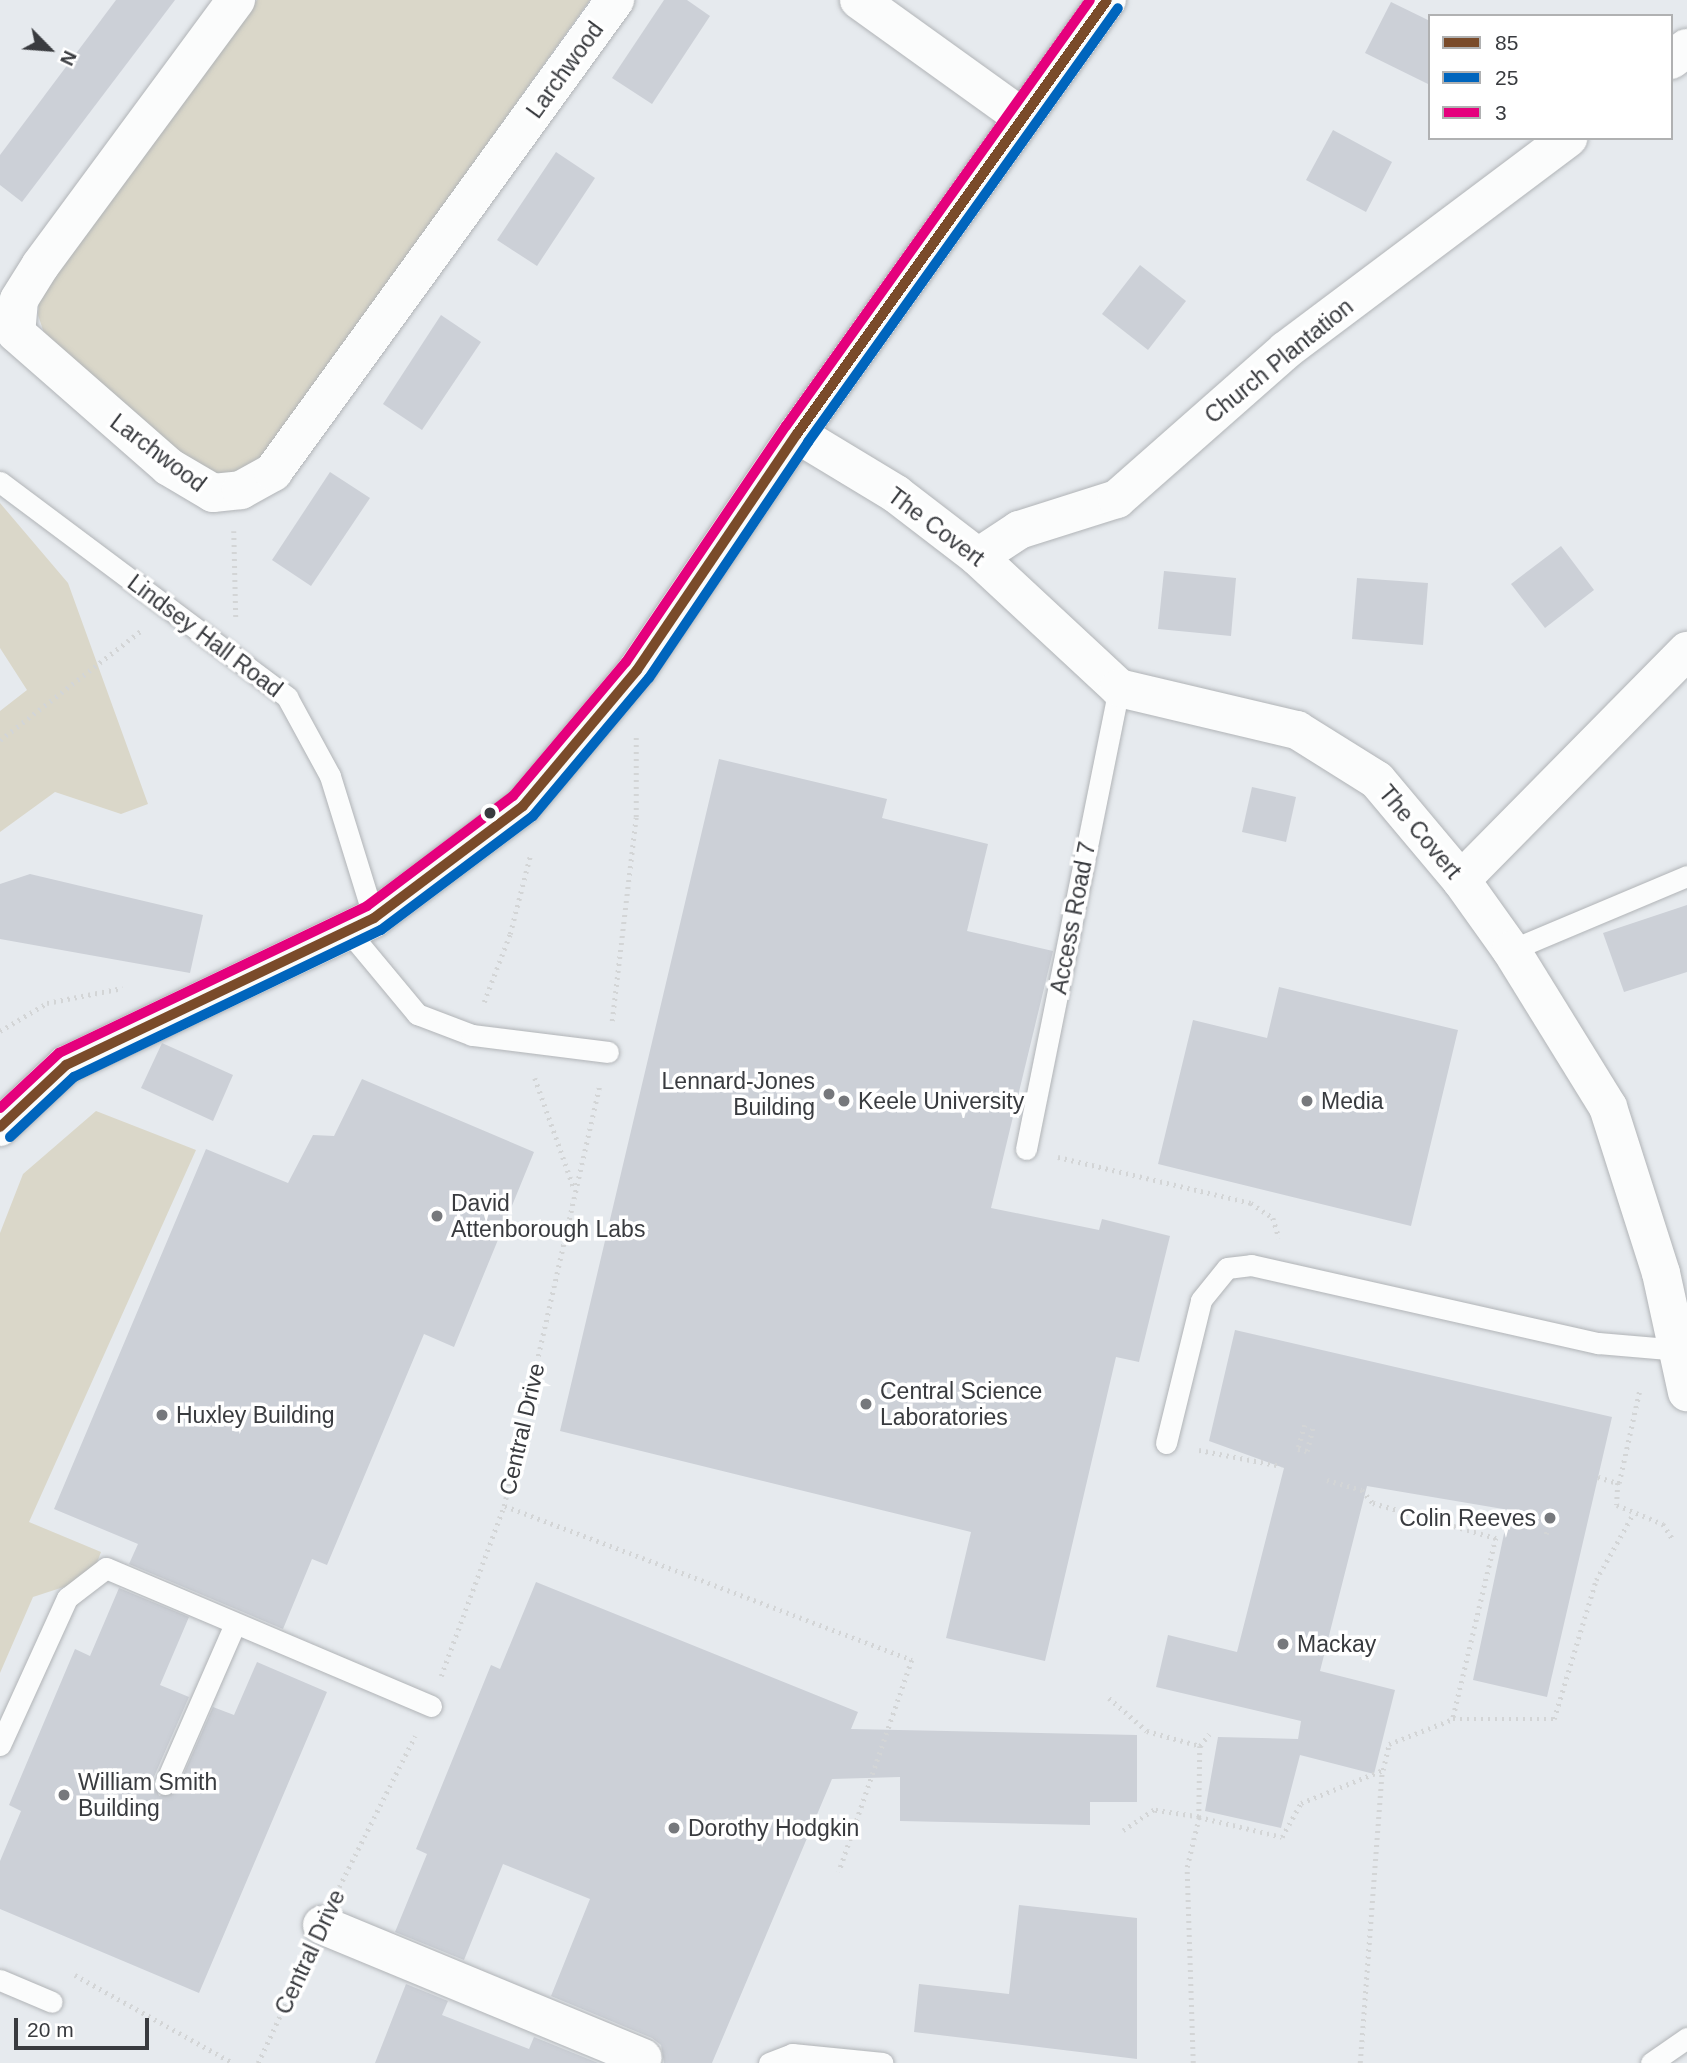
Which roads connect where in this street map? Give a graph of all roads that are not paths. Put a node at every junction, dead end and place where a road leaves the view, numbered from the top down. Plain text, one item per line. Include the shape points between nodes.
1 (236, 0) edge
2 (615, 0) edge
3 (1107, 0) edge
4 (876, 5) edge
5 (1022, 117) junction
6 (1565, 140) edge
7 (797, 434) junction
8 (0, 482) edge
9 (978, 557) junction
10 (1687, 651) edge
11 (1119, 688) junction
12 (1687, 876) edge
13 (1461, 880) junction
14 (362, 925) junction
15 (1511, 950) junction
16 (608, 1052) road end
17 (0, 1127) edge
18 (1026, 1149) road end
19 (1680, 1350) junction
20 (1687, 1392) edge
21 (1166, 1443) road end
22 (235, 1624) junction
23 (430, 1706) road end
24 (0, 1745) edge
25 (164, 1784) dead end
26 (322, 1925) road end
27 (0, 1980) edge
28 (52, 2002) road end
29 (1687, 2038) edge
30 (649, 2060) edge
31 (769, 2063) edge
32 (883, 2063) edge
33 (1651, 2063) edge

1 - 2 street, Larchwood via 40,266 19,300 16,333 169,467 213,493 232,492 273,472
3 - 5 street
4 - 5 street
5 - 7 street
6 - 9 street, Church Plantation via 1286,350 1117,499 1019,530
7 - 9 street, The Covert via 896,494
7 - 14 street via 636,670 523,806
8 - 14 lane, Lindsey Hall Road via 287,697 330,776
9 - 11 street, The Covert
10 - 13 street
11 - 13 street, The Covert via 1297,730 1377,780
11 - 18 lane, Access Road 7
12 - 15 lane
13 - 15 street, The Covert
14 - 16 lane via 417,1014 472,1035
14 - 17 street via 66,1065
15 - 19 street, The Covert via 1608,1108
19 - 20 street, The Covert
19 - 21 lane via 1598,1342 1251,1265 1227,1268 1201,1300
22 - 23 lane
22 - 24 lane via 106,1568 67,1598
22 - 25 lane
26 - 30 street
27 - 28 lane
29 - 33 lane
31 - 32 lane via 792,2054

